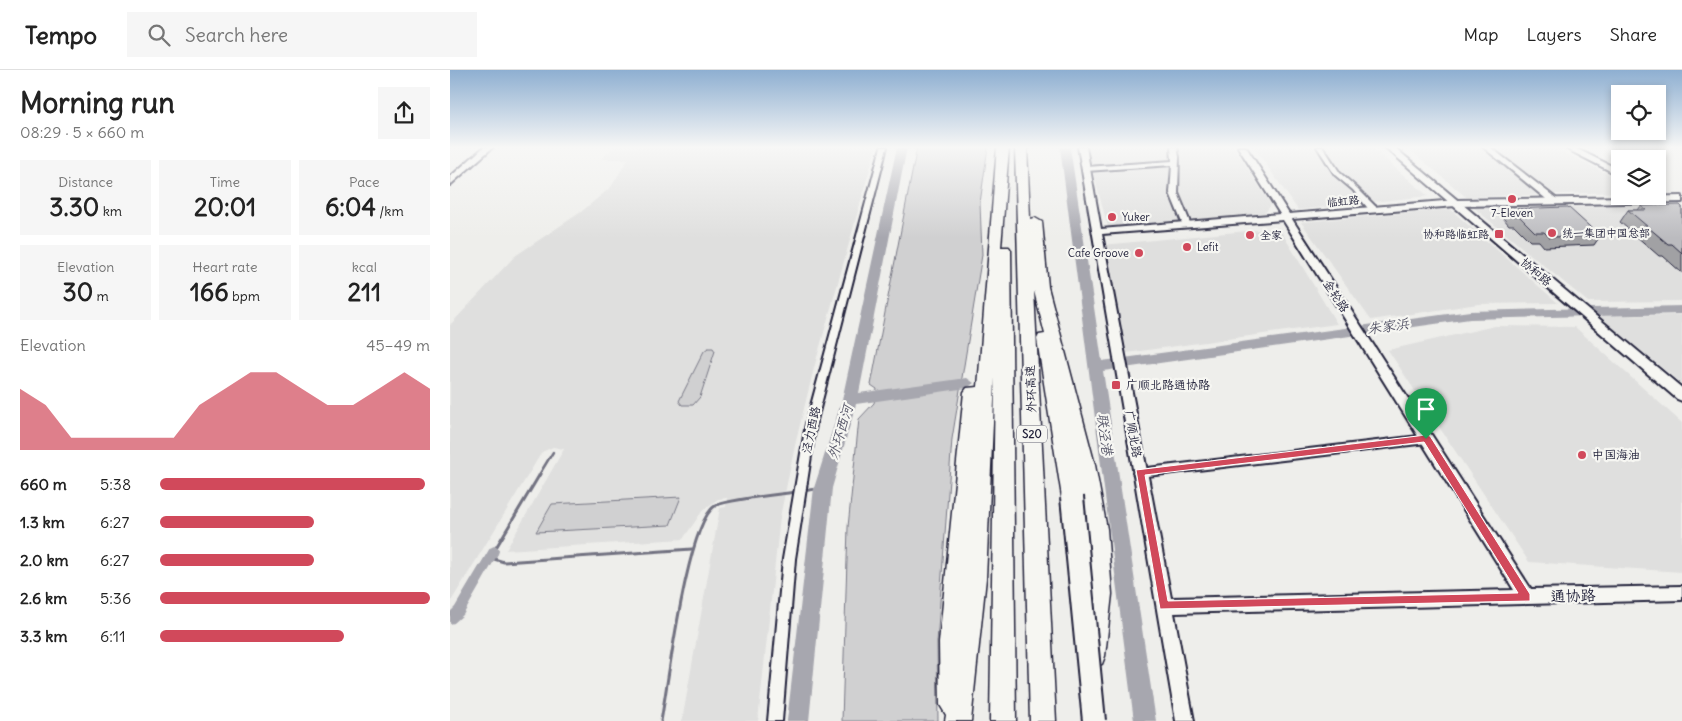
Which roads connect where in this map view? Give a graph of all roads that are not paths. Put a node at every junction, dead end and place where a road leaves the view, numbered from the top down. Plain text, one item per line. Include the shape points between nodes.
1 (876, 177) edge
2 (1001, 177) edge
3 (1004, 177) edge
4 (1023, 177) edge
5 (1027, 177) edge
6 (1087, 177) edge
7 (1175, 177) edge
8 (1262, 177) edge
9 (1341, 177) edge
10 (1425, 177) edge
11 (1524, 177) edge
12 (1666, 194) edge
13 (1678, 199) edge
14 (1554, 201) junction
15 (1456, 203) junction
16 (1682, 204) edge
17 (1374, 210) junction
18 (1287, 217) junction
19 (1187, 225) junction
20 (1097, 232) junction
21 (1041, 287) junction
22 (990, 291) junction
23 (1682, 396) edge
24 (1426, 439) junction
25 (1140, 472) junction
26 (1682, 593) edge
27 (1527, 597) junction
28 (1164, 606) junction
29 (775, 721) edge
30 (956, 721) edge
31 (1002, 721) edge
32 (1043, 721) edge
33 (1088, 721) edge
34 (1094, 721) edge
35 (1185, 721) edge

1 - 29 street, 泾力西路 via 810,424 789,559
2 - 22 highway
3 - 31 highway, S20
4 - 32 highway, 外环高速 / S20
5 - 21 highway
6 - 20 street, 广顺北路
7 - 19 street via 1174,193
8 - 18 street, 金轮路
9 - 17 street
10 - 15 main road, 协和路
11 - 14 street
12 - 13 street
13 - 14 street, 临虹路
13 - 16 street
14 - 15 street, 临虹路
15 - 17 street, 临虹路
15 - 23 main road, 协和路
17 - 18 street, 临虹路
18 - 19 street, 临虹路
18 - 24 street, 金轮路
19 - 20 street, 临虹路
20 - 25 street, 广顺北路
21 - 33 highway via 1085,465 1101,559 1102,594
21 - 34 highway, bridge via 1048,361 1072,496
22 - 30 highway via 976,562 968,646
22 - 30 highway via 975,370 954,586 951,643
24 - 25 street
24 - 27 street, 金轮路
25 - 28 street, 广顺北路
26 - 27 street, 通协路
27 - 28 street, 通协路
28 - 35 street, 广顺北路

